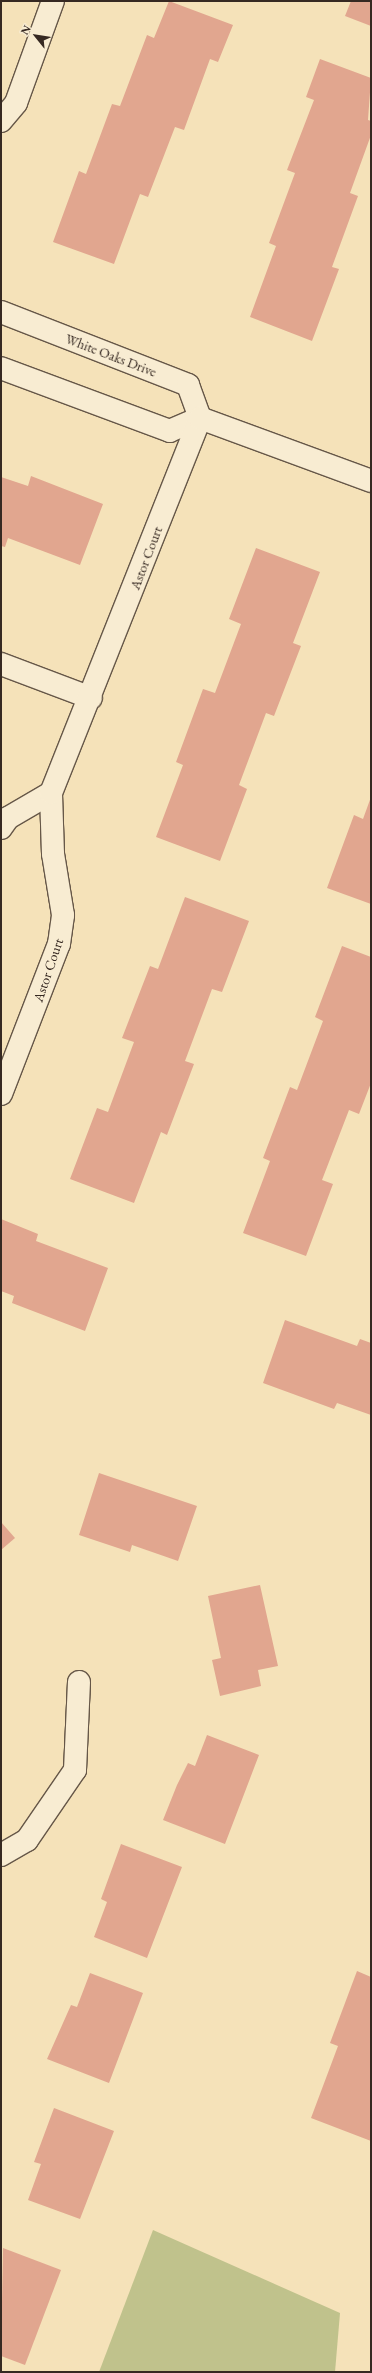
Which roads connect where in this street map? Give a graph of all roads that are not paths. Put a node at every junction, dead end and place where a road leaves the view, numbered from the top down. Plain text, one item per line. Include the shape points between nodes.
1 (53, 1) edge
2 (1, 120) edge
3 (1, 312) edge
4 (1, 368) edge
5 (200, 418) junction
6 (371, 481) edge
7 (1, 664) edge
8 (91, 698) junction
9 (51, 793) junction
10 (1, 828) edge
11 (1, 1094) edge
12 (79, 1682) dead end
13 (1, 1854) edge

1 - 2 street via 16,103
3 - 5 street, White Oaks Drive via 188,385
4 - 5 street via 170,431
5 - 6 street
5 - 8 street, Astor Court
7 - 8 street
8 - 9 street, Astor Court
9 - 10 street via 8,818
9 - 11 street, Astor Court via 53,854 63,914 59,944
12 - 13 street via 75,1770 27,1840

